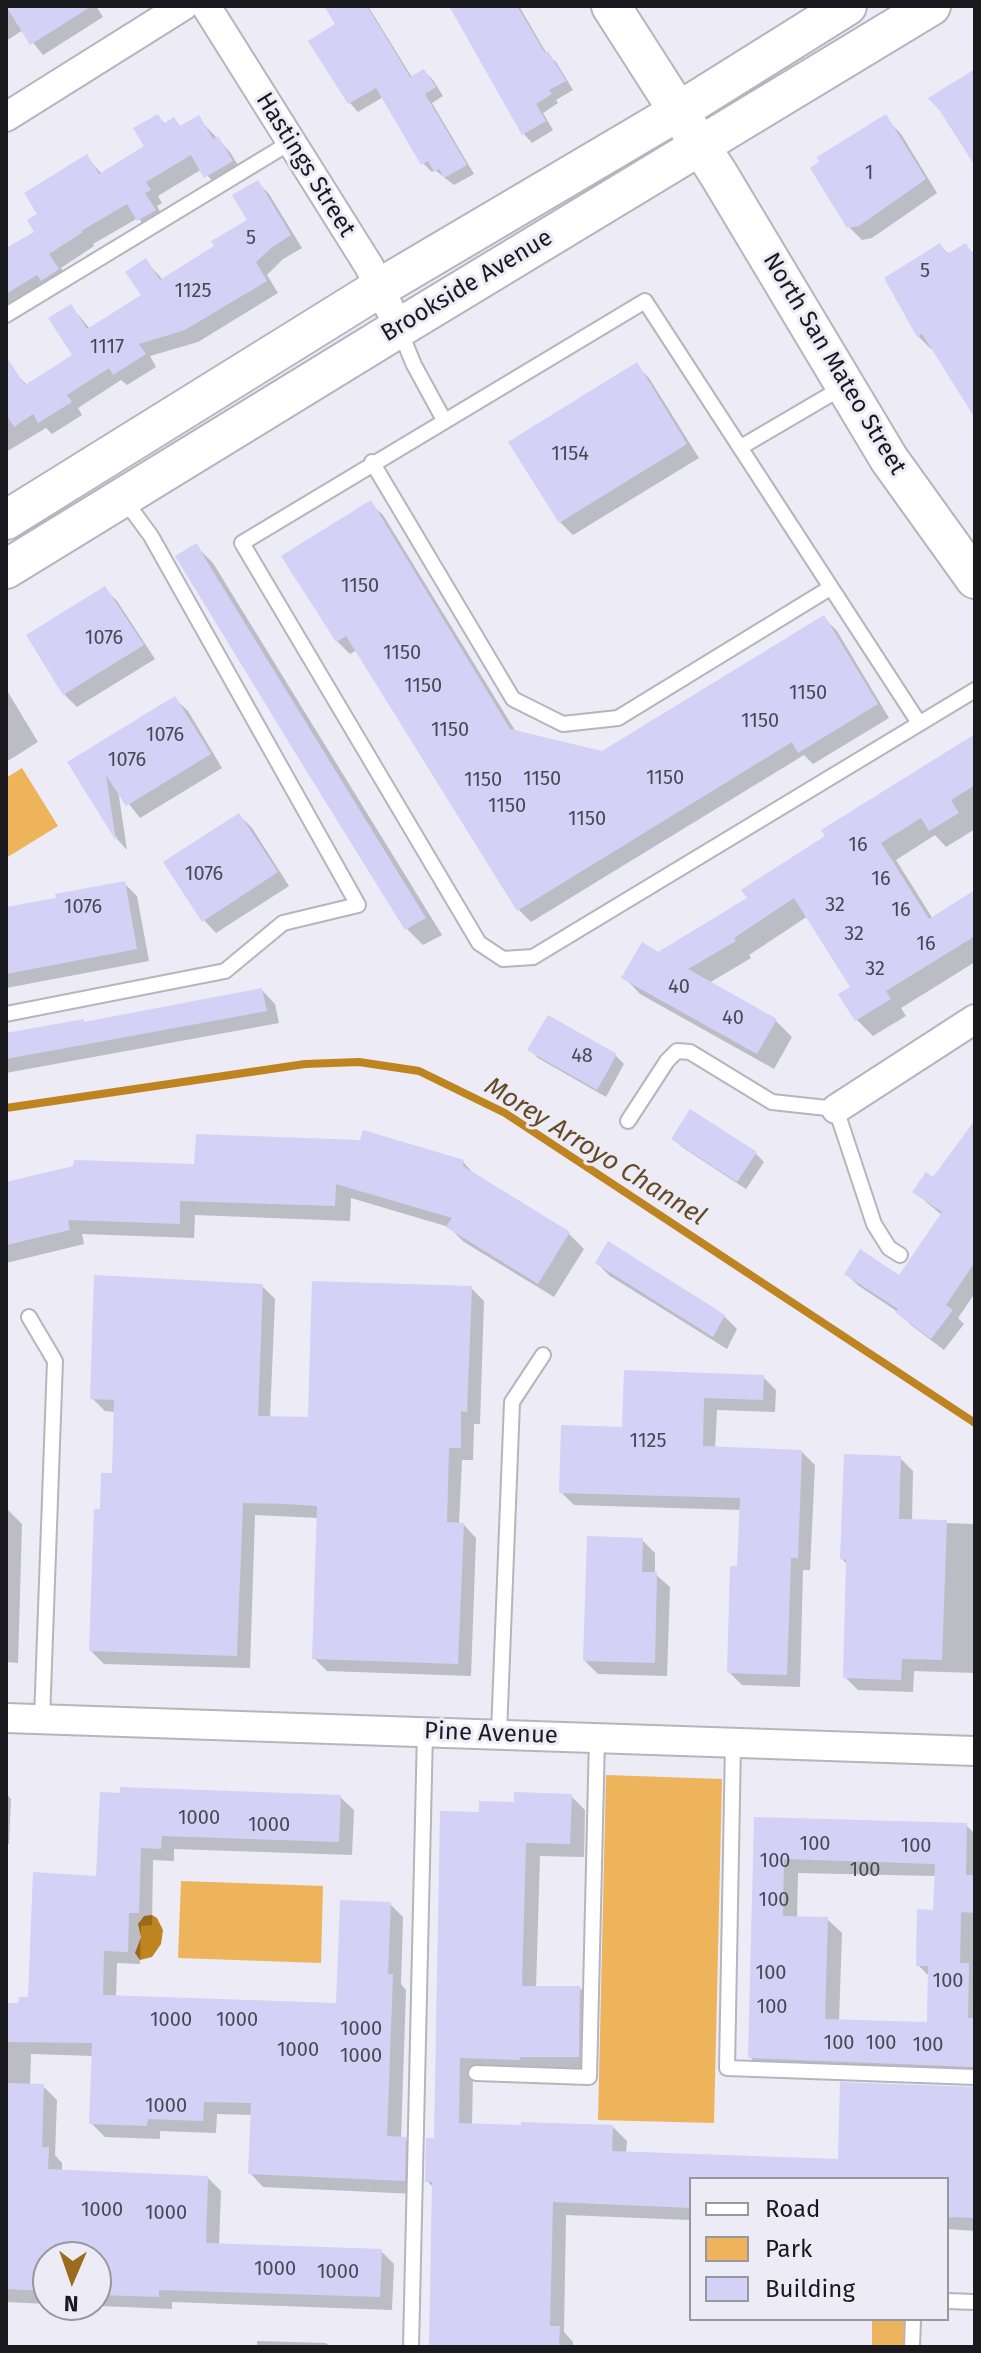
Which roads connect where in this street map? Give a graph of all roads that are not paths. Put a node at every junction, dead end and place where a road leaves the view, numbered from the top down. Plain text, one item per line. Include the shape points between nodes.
1 (183, 6) edge
2 (206, 6) edge
3 (611, 6) edge
4 (847, 6) edge
5 (931, 6) edge
6 (679, 111) junction
7 (6, 117) edge
8 (291, 142) junction
9 (700, 145) junction
10 (381, 287) junction
11 (6, 315) edge
12 (399, 328) junction
13 (845, 386) junction
14 (444, 420) junction
15 (741, 447) junction
16 (372, 462) junction
17 (123, 498) junction
18 (6, 520) edge
19 (6, 569) edge
20 (975, 579) edge
21 (830, 588) junction
22 (975, 690) edge
23 (919, 723) junction
24 (6, 1014) edge
25 (975, 1019) edge
26 (836, 1109) junction
27 (628, 1121) dead end
28 (900, 1255) dead end
29 (29, 1317) dead end
30 (543, 1355) dead end
31 (6, 1718) edge
32 (42, 1719) junction
33 (425, 1731) junction
34 (499, 1733) junction
35 (597, 1737) junction
36 (733, 1743) junction
37 (975, 1751) edge
38 (476, 2073) dead end
39 (975, 2077) edge
40 (949, 2301) edge
41 (975, 2302) edge
42 (913, 2321) edge
43 (411, 2347) edge
44 (912, 2347) edge

1 - 7 street
2 - 8 street, Hastings Street
3 - 6 main road, North San Mateo Street
4 - 6 main road, Brookside Avenue
5 - 9 main road, Brookside Avenue
6 - 9 main road, North San Mateo Street
6 - 10 main road, Brookside Avenue
8 - 10 street, Hastings Street
8 - 11 lane
9 - 12 main road, Brookside Avenue
9 - 13 main road, North San Mateo Street
10 - 12 street, Hastings Street
10 - 18 main road, Brookside Avenue
12 - 14 lane
12 - 17 main road, Brookside Avenue
13 - 15 lane
13 - 20 main road, North San Mateo Street via 889,459
14 - 15 lane via 645,301
14 - 16 lane
15 - 21 lane
16 - 21 lane via 513,699 563,724 618,718
16 - 23 lane via 242,543 479,943 503,959 533,957
17 - 19 main road, Brookside Avenue
17 - 24 lane via 151,536 358,905 283,923 225,971
21 - 23 lane
22 - 23 lane
25 - 26 street
26 - 27 lane via 772,1102 690,1052 677,1051
26 - 28 lane via 874,1224
29 - 32 lane via 55,1361
30 - 34 lane via 512,1402
31 - 32 street, Pine Avenue
32 - 33 street, Pine Avenue
33 - 34 street, Pine Avenue
33 - 43 lane
34 - 35 street, Pine Avenue
35 - 36 street, Pine Avenue
35 - 38 lane via 589,2077
36 - 37 street, Pine Avenue
36 - 39 lane via 727,2068
40 - 41 lane
42 - 44 lane

